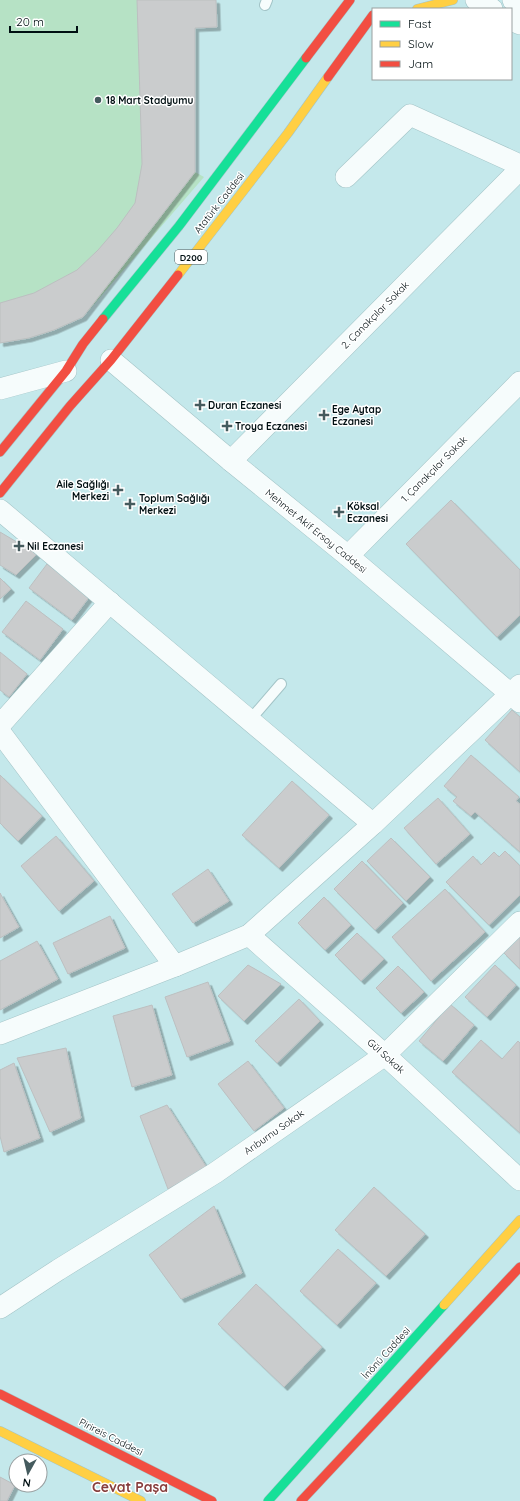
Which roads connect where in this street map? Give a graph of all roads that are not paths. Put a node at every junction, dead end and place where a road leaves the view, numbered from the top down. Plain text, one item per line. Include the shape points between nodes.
1 (339, 0) edge
2 (350, 0) edge
3 (453, 0) edge
4 (476, 0) edge
5 (513, 0) edge
6 (520, 5) edge
7 (421, 8) edge
8 (490, 8) edge
9 (337, 16) junction
10 (372, 16) edge
11 (372, 24) edge
12 (363, 28) junction
13 (520, 165) edge
14 (520, 169) edge
15 (346, 177) dead end
16 (111, 360) junction
17 (66, 371) junction
18 (520, 382) edge
19 (0, 389) edge
20 (0, 452) edge
21 (231, 461) junction
22 (0, 493) edge
23 (0, 510) edge
24 (348, 556) junction
25 (110, 602) junction
26 (281, 684) dead end
27 (517, 694) edge
28 (250, 720) junction
29 (0, 725) edge
30 (0, 732) edge
31 (373, 824) junction
32 (520, 922) edge
33 (249, 935) junction
34 (175, 966) junction
35 (0, 1034) edge
36 (385, 1055) junction
37 (520, 1180) edge
38 (520, 1220) edge
39 (520, 1268) edge
40 (0, 1308) edge
41 (0, 1394) edge
42 (0, 1431) edge
43 (141, 1501) edge
44 (212, 1501) edge
45 (268, 1501) edge
46 (301, 1501) edge

1 - 9 main road
2 - 9 main road, Atatürk Caddesi / D200
3 - 7 main road
4 - 8 street
5 - 6 street
9 - 17 main road, Atatürk Caddesi / D200 via 179,226 83,344
10 - 12 main road, Atatürk Caddesi / D200
11 - 12 main road
12 - 16 main road, Atatürk Caddesi / D200 via 288,133
13 - 15 street via 410,115
14 - 21 street, 2. Çanakçılar Sokak
16 - 21 street, Mehmet Akif Ersoy Caddesi
16 - 22 main road, Atatürk Caddesi / D200 via 70,406
17 - 19 street
17 - 20 main road, Atatürk Caddesi / D200
18 - 24 street, 1. Çanakçılar Sokak
21 - 24 street, Mehmet Akif Ersoy Caddesi
23 - 25 street
24 - 27 street, Mehmet Akif Ersoy Caddesi
25 - 28 street
25 - 29 street
26 - 28 lane
27 - 31 street
28 - 31 street
30 - 34 street
31 - 33 street
32 - 36 street, Arıburnu Sokak
33 - 34 street
33 - 36 street, Gül Sokak
34 - 35 street
36 - 37 street, Gül Sokak
36 - 40 street, Arıburnu Sokak via 215,1173
38 - 45 main road, İnönü Caddesi
39 - 46 main road
41 - 44 main road, Pirireis Caddesi
42 - 43 main road

